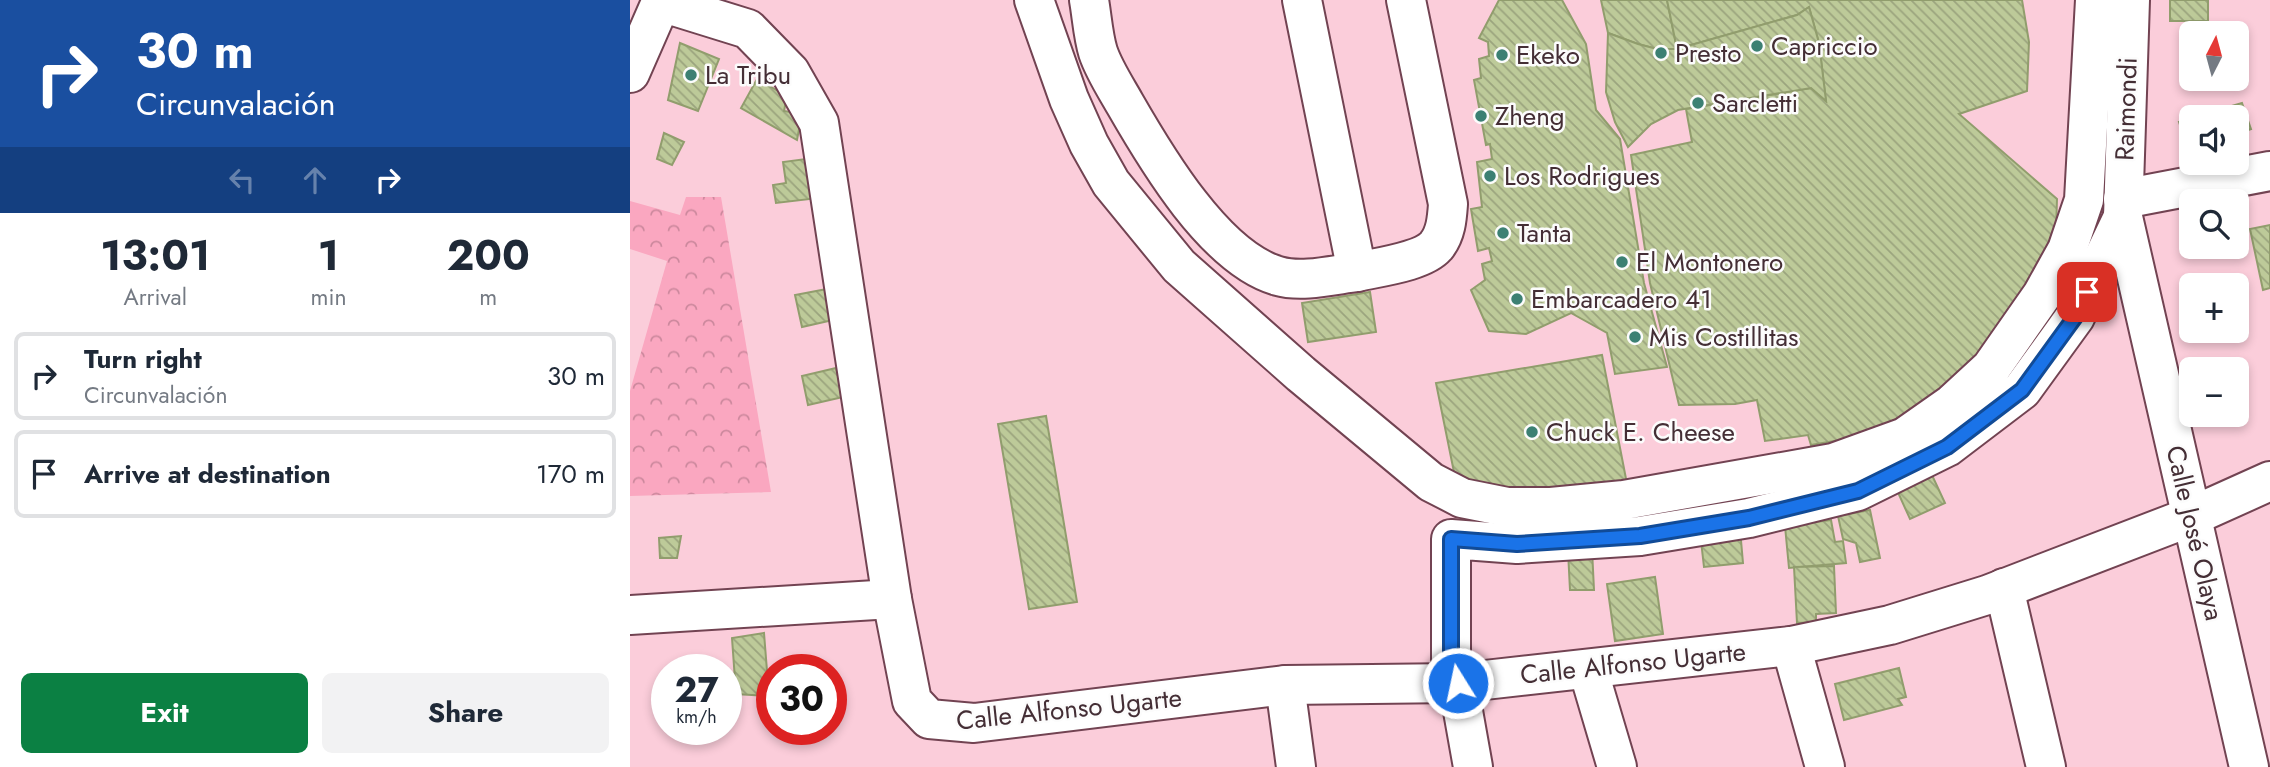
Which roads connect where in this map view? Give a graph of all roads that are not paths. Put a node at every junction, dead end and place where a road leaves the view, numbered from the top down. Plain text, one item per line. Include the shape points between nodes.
1 (1089, 0) edge
2 (1302, 0) edge
3 (1406, 0) edge
4 (2095, 0) edge
5 (2130, 0) edge
6 (662, 1) edge
7 (1034, 1) edge
8 (630, 73) edge
9 (2270, 171) edge
10 (2123, 208) junction
11 (1357, 272) junction
12 (2270, 481) edge
13 (2190, 517) junction
14 (2004, 588) junction
15 (892, 599) junction
16 (630, 615) edge
17 (1791, 646) junction
18 (1588, 669) junction
19 (1458, 683) junction
20 (1285, 685) junction
21 (1296, 767) edge
22 (1473, 767) edge
23 (1616, 767) edge
24 (1825, 767) edge
25 (2046, 767) edge
26 (2249, 767) edge

1 - 11 street via 1098,53 1146,140 1200,218 1239,255 1278,277
2 - 11 street
3 - 11 street via 1448,204 1447,225 1429,252
4 - 7 street via 2084,200 2067,250 1991,368 1905,438 1833,463 1624,500 1551,507 1507,507 1462,498 1431,482 1263,332 1179,266 1111,183 1089,144
5 - 10 street, Raimondi
6 - 8 street
6 - 15 street via 748,29 790,72 819,123
9 - 10 street
10 - 13 street, Calle José Olaya
10 - 19 street via 2075,317 2022,390 1947,447 1858,491 1749,518 1640,536 1517,544 1451,539 1451,663
12 - 13 street, Calle Alfonso Ugarte
13 - 14 street, Calle Alfonso Ugarte
13 - 26 street, Calle José Olaya
14 - 17 street, Calle Alfonso Ugarte via 1890,625
14 - 25 street
15 - 16 street
15 - 20 street, Calle Alfonso Ugarte via 912,701 929,719 974,723
17 - 18 street, Calle Alfonso Ugarte
17 - 24 street
18 - 19 street, Calle Alfonso Ugarte
18 - 23 street
19 - 20 street, Calle Alfonso Ugarte
19 - 22 street
20 - 21 street

